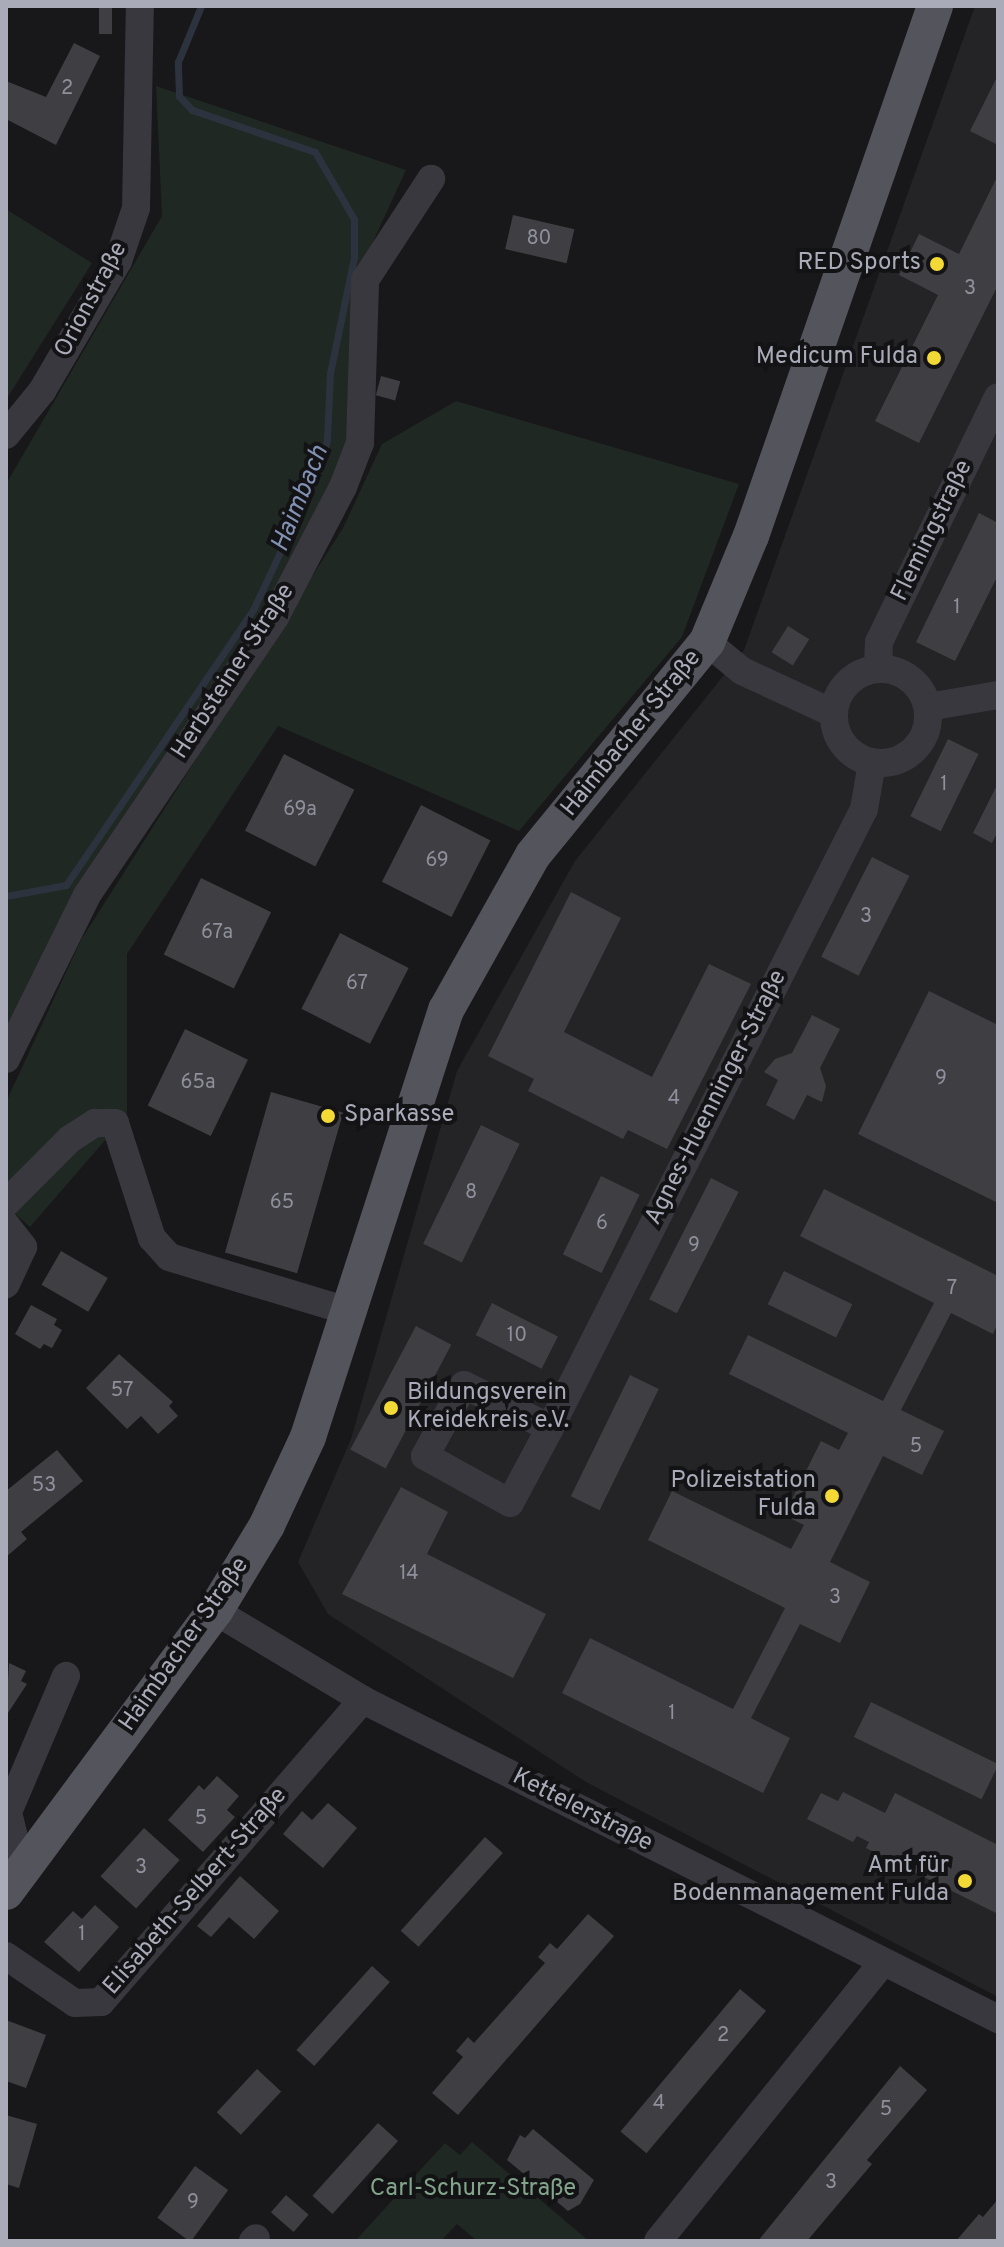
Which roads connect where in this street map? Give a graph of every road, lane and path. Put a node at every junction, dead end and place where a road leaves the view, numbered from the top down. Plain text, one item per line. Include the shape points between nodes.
1 (140, 6) edge
2 (935, 6) edge
3 (431, 179) dead end
4 (998, 397) edge
5 (6, 435) edge
6 (707, 642) junction
7 (878, 668) junction
8 (998, 695) edge
9 (928, 707) junction
10 (833, 713) junction
11 (872, 763) junction
12 (6, 1059) edge
13 (6, 1203) edge
14 (6, 1225) edge
15 (6, 1284) edge
16 (351, 1312) junction
17 (550, 1428) junction
18 (215, 1611) junction
19 (66, 1676) dead end
20 (363, 1700) junction
21 (14, 1881) edge
22 (6, 1956) edge
23 (883, 1962) junction
24 (998, 2019) edge
25 (658, 2241) edge

1 - 5 street, Orionstraße via 136,208 118,261 42,391
2 - 6 main road, Haimbacher Straße via 751,536
3 - 12 street, Herbsteiner Straße via 365,280 360,443 343,487 275,617 87,895
4 - 7 street, Flemingstraße via 879,642
6 - 10 street via 742,671
6 - 16 main road, Haimbacher Straße via 533,855 446,1010
7 - 9 street via 910,678
7 - 10 street via 847,682
8 - 9 street
9 - 11 street via 920,743 907,756
10 - 11 street via 844,745
11 - 17 street, Agnes-Huenninger-Straße via 864,809
13 - 16 street via 70,1139 95,1123 115,1123 152,1238 169,1257
14 - 15 street via 23,1247
16 - 18 main road, Haimbacher Straße via 308,1437 267,1525
17 - 17 street, Agnes-Huenninger-Straße via 510,1503 425,1456 464,1385
18 - 20 street, Kettelerstraße
18 - 21 main road, Haimbacher Straße
19 - 21 street, Haimbacher Straße via 8,1812
20 - 22 street, Elisabeth-Selbert-Straße via 101,2002 75,2003
20 - 23 street, Kettelerstraße
23 - 24 street, Kettelerstraße
23 - 25 street

